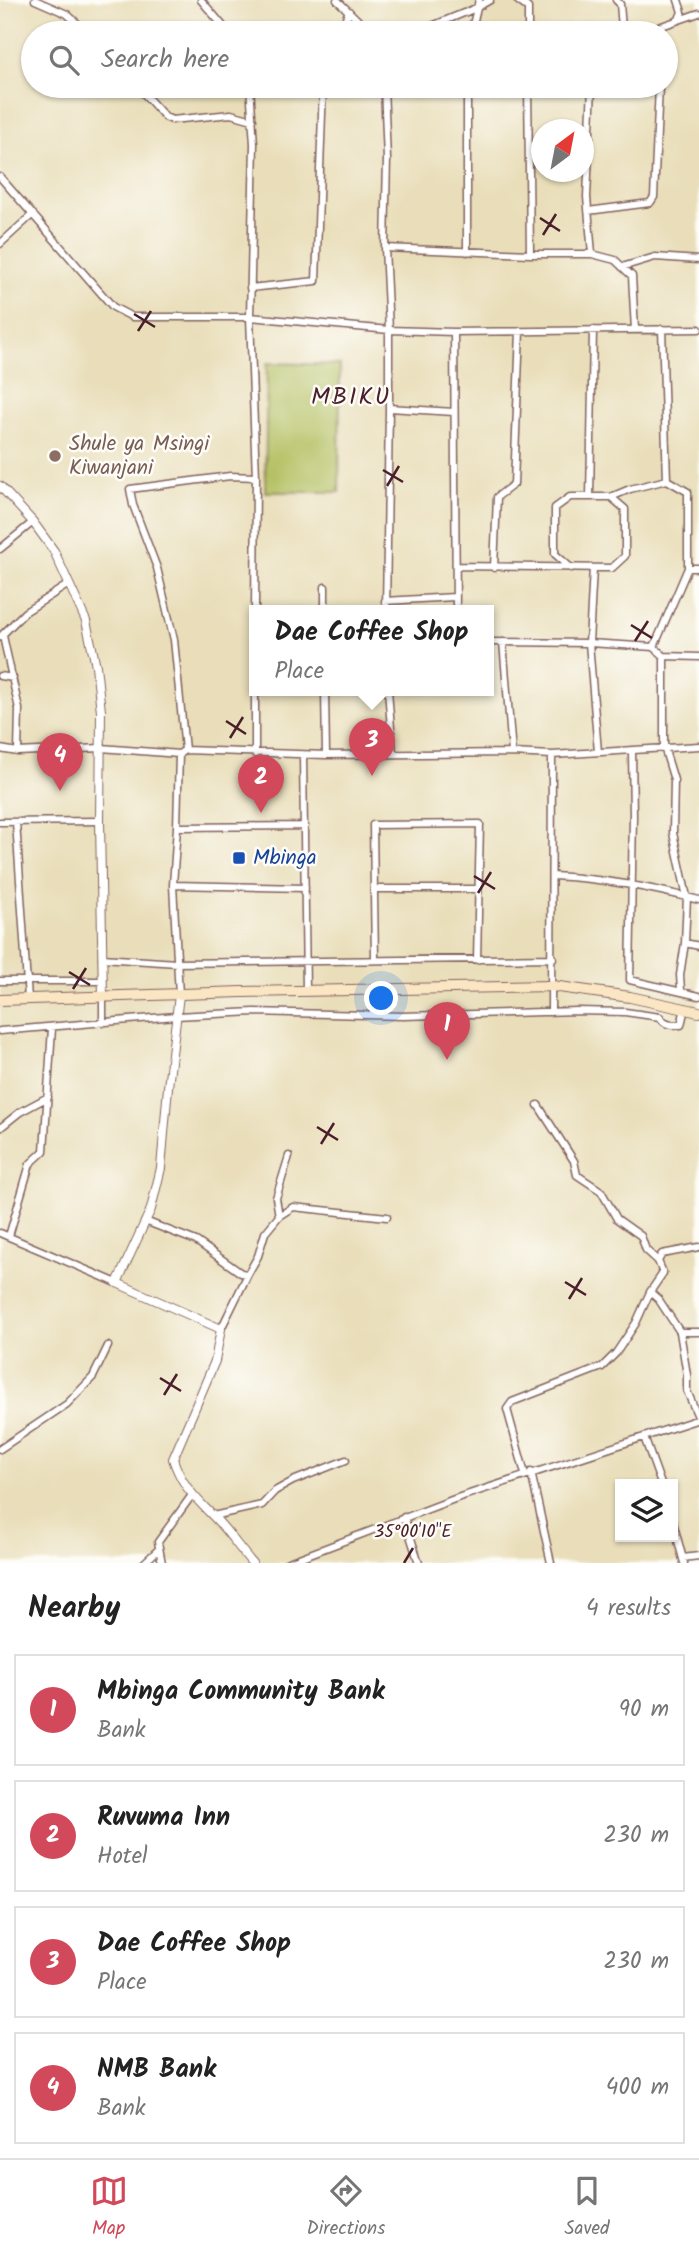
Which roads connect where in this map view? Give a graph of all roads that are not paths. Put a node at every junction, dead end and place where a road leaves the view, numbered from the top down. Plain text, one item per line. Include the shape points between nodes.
1 (35, 0) edge
2 (201, 0) edge
3 (337, 0) edge
4 (479, 0) edge
5 (490, 0) edge
6 (517, 0) edge
7 (616, 0) edge
8 (678, 0) edge
9 (476, 8) junction
10 (349, 11) junction
11 (699, 13) edge
12 (679, 19) junction
13 (75, 21) edge
14 (219, 21) edge
15 (344, 21) edge
16 (359, 21) edge
17 (444, 21) edge
18 (473, 21) edge
19 (528, 21) edge
20 (621, 21) edge
21 (675, 21) edge
22 (148, 98) edge
23 (251, 98) edge
24 (323, 98) edge
25 (384, 98) edge
26 (467, 98) edge
27 (528, 98) edge
28 (592, 98) edge
29 (658, 98) edge
30 (253, 120) junction
31 (0, 177) edge
32 (588, 211) junction
33 (33, 214) junction
34 (0, 244) edge
35 (385, 248) junction
36 (467, 251) junction
37 (530, 254) junction
38 (592, 254) junction
39 (699, 260) edge
40 (622, 267) junction
41 (250, 288) junction
42 (250, 317) junction
43 (662, 329) junction
44 (699, 329) edge
45 (389, 330) junction
46 (593, 330) junction
47 (635, 330) junction
48 (520, 331) junction
49 (454, 332) junction
50 (389, 408) junction
51 (454, 412) junction
52 (256, 477) junction
53 (667, 480) junction
54 (0, 486) edge
55 (590, 497) junction
56 (611, 497) junction
57 (33, 522) junction
58 (0, 548) edge
59 (457, 566) junction
60 (494, 568) junction
61 (571, 568) junction
62 (593, 568) junction
63 (688, 568) junction
64 (699, 568) edge
65 (69, 584) junction
66 (325, 587) dead end
67 (455, 597) junction
68 (386, 601) junction
69 (255, 605) edge
70 (325, 605) edge
71 (386, 605) edge
72 (456, 605) edge
73 (1, 636) edge
74 (494, 642) edge
75 (503, 642) junction
76 (589, 643) junction
77 (653, 648) junction
78 (664, 656) junction
79 (699, 657) edge
80 (0, 676) edge
81 (13, 678) junction
82 (255, 696) edge
83 (325, 696) edge
84 (388, 696) edge
85 (699, 746) edge
86 (664, 747) junction
87 (101, 748) junction
88 (0, 749) edge
89 (18, 752) junction
90 (182, 752) junction
91 (598, 752) junction
92 (632, 752) junction
93 (512, 753) junction
94 (256, 754) junction
95 (393, 754) junction
96 (303, 755) junction
97 (326, 755) junction
98 (552, 755) junction
99 (0, 757) edge
100 (100, 821) junction
101 (0, 822) edge
102 (16, 822) junction
103 (305, 826) junction
104 (177, 827) junction
105 (553, 876) junction
106 (631, 884) junction
107 (173, 885) junction
108 (304, 888) junction
109 (374, 889) junction
110 (477, 890) junction
111 (687, 897) junction
112 (699, 900) edge
113 (685, 943) junction
114 (699, 946) edge
115 (102, 958) junction
116 (553, 958) junction
117 (375, 960) junction
118 (477, 960) junction
119 (305, 961) junction
120 (177, 963) junction
121 (25, 980) junction
122 (0, 981) edge
123 (102, 981) junction
124 (552, 986) junction
125 (681, 990) junction
126 (306, 991) junction
127 (179, 995) junction
128 (699, 996) edge
129 (103, 997) junction
130 (28, 999) junction
131 (0, 1000) edge
132 (685, 1008) junction
133 (551, 1012) junction
134 (699, 1012) edge
135 (176, 1016) junction
136 (103, 1023) junction
137 (52, 1028) junction
138 (0, 1031) edge
139 (48, 1097) junction
140 (538, 1105) dead end
141 (0, 1128) edge
142 (289, 1156) dead end
143 (279, 1216) junction
144 (387, 1217) dead end
145 (145, 1221) junction
146 (0, 1233) edge
147 (9, 1237) junction
148 (699, 1247) edge
149 (658, 1261) junction
150 (248, 1274) junction
151 (117, 1283) junction
152 (650, 1292) junction
153 (221, 1329) junction
154 (680, 1332) junction
155 (699, 1332) edge
156 (108, 1346) dead end
157 (699, 1419) edge
158 (644, 1437) junction
159 (0, 1450) edge
160 (346, 1461) dead end
161 (528, 1474) junction
162 (658, 1479) edge
163 (192, 1495) junction
164 (213, 1516) junction
165 (404, 1517) junction
166 (678, 1539) edge
167 (159, 1549) junction
168 (699, 1556) edge
169 (684, 1560) edge
170 (145, 1563) edge
171 (162, 1563) edge
172 (252, 1563) edge
173 (286, 1563) edge
174 (419, 1563) edge
175 (551, 1563) edge

1 - 13 street
2 - 14 street
3 - 10 street
4 - 9 street
5 - 9 street
6 - 19 street via 527,8
7 - 20 street
8 - 12 street
9 - 17 street
9 - 18 street
10 - 15 street
10 - 16 street
11 - 12 street
12 - 21 street
22 - 30 street via 172,120 231,114
23 - 30 street
24 - 41 street via 316,281
25 - 35 street
26 - 36 street
27 - 37 street
28 - 32 street
29 - 32 street via 654,197 650,203
30 - 41 street
31 - 33 street
32 - 38 street
33 - 34 street
33 - 42 street via 113,307 132,317
35 - 36 street
35 - 45 street
36 - 37 street
37 - 38 street
38 - 40 street via 615,260
39 - 40 street via 655,257
40 - 47 street via 632,276
41 - 42 street
42 - 45 street
42 - 52 street
43 - 44 street
43 - 47 street
43 - 53 street
45 - 49 street
45 - 50 street
46 - 47 street
46 - 48 street
46 - 55 street
48 - 49 street
48 - 60 street via 514,484 497,497
49 - 51 street
50 - 51 street
50 - 68 street
51 - 59 street
52 - 69 street
52 - 90 street via 130,489 157,568 174,640
53 - 56 street
53 - 63 street via 688,492
54 - 57 street
55 - 56 street
55 - 61 street via 570,497 555,508 555,554
56 - 62 street via 625,509 625,556 612,568
57 - 58 street
57 - 65 street via 54,551
59 - 60 street
59 - 67 street
60 - 61 street
61 - 62 street
62 - 76 street
63 - 64 street
63 - 77 street
65 - 73 street via 25,612
65 - 87 street via 86,621 96,666
66 - 70 street
67 - 68 street
67 - 72 street
68 - 71 street
73 - 81 street
74 - 75 street
75 - 76 street
75 - 93 street
76 - 77 street
76 - 91 street
77 - 78 street
78 - 79 street
78 - 86 street
80 - 81 street
81 - 89 street via 19,709
82 - 94 street
83 - 97 street
84 - 95 street
85 - 86 street
86 - 92 street
86 - 111 street via 674,780 673,832
87 - 89 street
87 - 90 street
87 - 100 street
88 - 89 street
88 - 99 street
90 - 94 street
90 - 104 street
91 - 92 street
91 - 98 street
92 - 106 street
93 - 95 street
93 - 98 street
94 - 96 street
95 - 97 street
96 - 97 street
96 - 103 street
98 - 105 street
100 - 102 street
100 - 115 street
101 - 102 street
102 - 121 street
103 - 104 street
103 - 108 street
104 - 107 street
105 - 106 street
105 - 116 street
106 - 111 street
106 - 125 street via 630,980
107 - 108 street
107 - 120 street
108 - 119 street
109 - 110 street
109 - 110 street via 373,825 480,824
109 - 117 street
110 - 118 street
111 - 112 street
111 - 113 street
113 - 114 street
113 - 125 street
115 - 120 street
115 - 123 street
116 - 118 street
116 - 124 street
117 - 118 street
117 - 119 street
119 - 120 street
119 - 126 street
120 - 127 street
121 - 122 street
121 - 123 street
121 - 130 street
123 - 129 street
124 - 126 main road
124 - 132 main road
124 - 133 street
125 - 128 street
126 - 127 main road
127 - 129 main road
127 - 135 street
129 - 130 main road
129 - 136 street
130 - 131 main road
132 - 133 street via 681,1025 625,1012
132 - 134 main road
133 - 135 street
135 - 136 street
135 - 145 street via 162,1168
136 - 137 street
137 - 138 street
137 - 139 street
139 - 141 street
139 - 147 street via 44,1150 30,1164
140 - 149 street via 574,1161 577,1175 601,1191 617,1219 641,1236 646,1250
142 - 143 street via 276,1198
143 - 144 street via 293,1207
143 - 150 street via 265,1233
145 - 150 street via 195,1241
145 - 151 street
146 - 147 street
147 - 151 street
148 - 149 street via 662,1254
149 - 152 street via 663,1273
150 - 153 street
151 - 153 street
152 - 154 street
152 - 161 street via 617,1353 602,1367 512,1402 508,1409
153 - 163 street via 215,1361 173,1459
154 - 155 street
154 - 157 street via 687,1391
156 - 159 street via 93,1377 67,1404
157 - 158 street
158 - 161 street
158 - 162 street
160 - 164 street via 292,1481 262,1505
161 - 165 street
161 - 175 street
163 - 164 street
163 - 167 street via 158,1542
164 - 172 street
165 - 173 street
165 - 174 street
166 - 169 street
167 - 170 street
167 - 171 street
168 - 169 street

